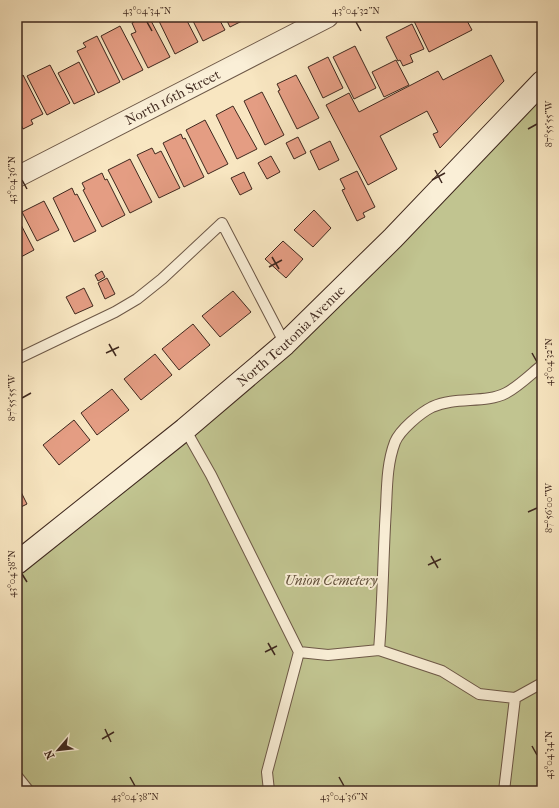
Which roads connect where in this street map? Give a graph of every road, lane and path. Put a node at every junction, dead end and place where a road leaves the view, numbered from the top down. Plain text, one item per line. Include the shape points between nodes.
1 (328, 17) edge
2 (542, 82) edge
3 (17, 176) edge
4 (285, 344) junction
5 (17, 359) edge
6 (542, 365) edge
7 (185, 429) junction
8 (17, 563) edge
9 (379, 650) junction
10 (299, 652) junction
11 (542, 683) edge
12 (515, 698) junction
13 (17, 776) edge
14 (30, 791) edge
15 (269, 791) edge
16 (504, 791) edge

1 - 3 street, North 16th Street
2 - 4 main road, North Teutonia Avenue via 393,238
4 - 5 lane via 222,223 137,300
4 - 7 main road, North Teutonia Avenue
6 - 9 lane via 506,393 482,399 450,400 421,413 396,441 388,485
7 - 8 main road, North Teutonia Avenue
7 - 10 lane
9 - 10 lane via 328,655
9 - 12 lane via 442,671 479,694
10 - 15 lane via 267,772
11 - 12 lane
12 - 16 lane
13 - 14 lane

